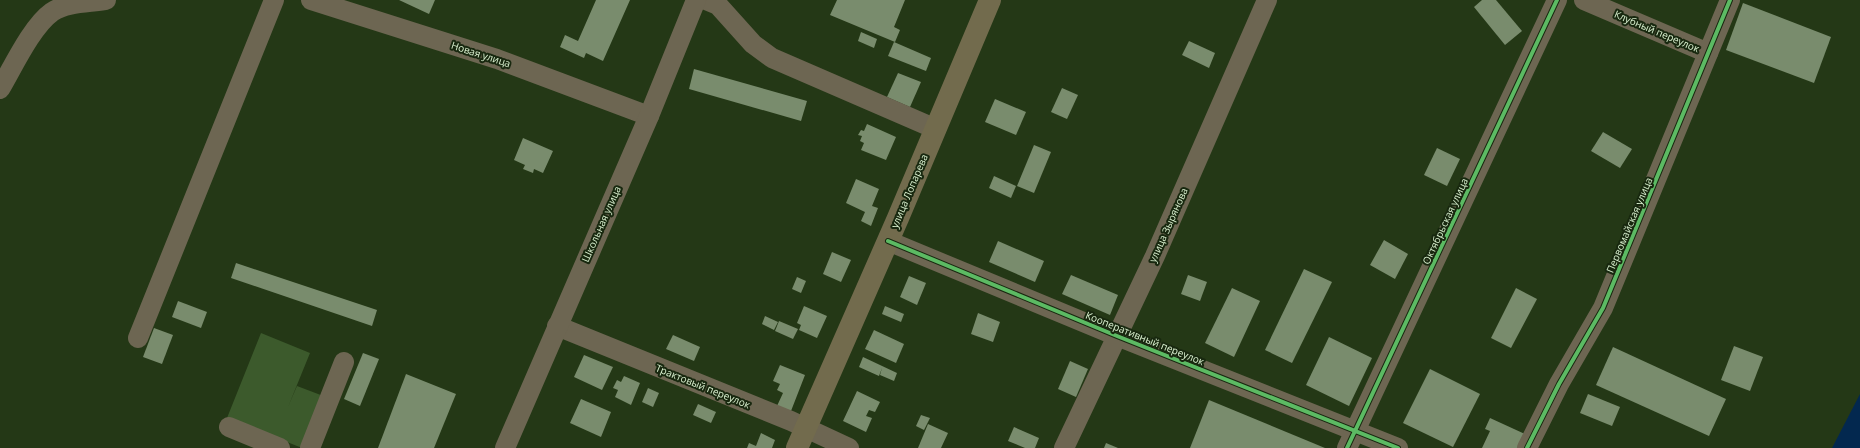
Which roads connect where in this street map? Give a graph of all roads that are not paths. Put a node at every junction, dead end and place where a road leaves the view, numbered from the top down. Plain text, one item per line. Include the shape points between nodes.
1 (106, 0) edge
2 (274, 0) edge
3 (311, 0) edge
4 (696, 0) edge
5 (706, 0) edge
6 (990, 0) edge
7 (1267, 0) edge
8 (1557, 0) edge
9 (1584, 0) edge
10 (1730, 0) edge
11 (56, 6) edge
12 (361, 8) edge
13 (1708, 54) junction
14 (0, 89) edge
15 (649, 116) junction
16 (936, 129) junction
17 (888, 241) junction
18 (557, 326) junction
19 (1117, 336) junction
20 (138, 338) dead end
21 (344, 362) dead end
22 (228, 427) dead end
23 (805, 428) junction
24 (1356, 430) junction
25 (280, 448) edge
26 (310, 448) edge
27 (505, 448) edge
28 (797, 448) edge
29 (849, 448) edge
30 (1064, 448) edge
31 (1347, 448) edge
32 (1398, 448) edge
33 (1527, 448) edge

1 - 11 street
2 - 20 street
3 - 12 street, Новая улица
4 - 15 street, Школьная улица
5 - 16 street via 718,5 753,44 772,58
6 - 16 main road, улица Лопарева
7 - 19 street, улица Зырянова via 1155,256
8 - 24 street, Октябрьская улица
9 - 13 street, Клубный переулок
10 - 13 street, Первомайская улица
11 - 14 street via 39,23
12 - 15 street, Новая улица
13 - 33 street, Первомайская улица via 1603,308 1559,384
15 - 18 street, Школьная улица
16 - 17 main road, улица Лопарева
17 - 19 street, Кооперативный переулок
17 - 23 main road, улица Лопарева
18 - 23 street, Трактовый переулок
18 - 27 street, Школьная улица
19 - 24 street, Кооперативный переулок
19 - 30 street, улица Зырянова
21 - 26 street
22 - 25 street
23 - 28 main road, улица Лопарева
23 - 29 street, Трактовый переулок
24 - 31 street, Октябрьская улица
24 - 32 street, Кооперативный переулок

